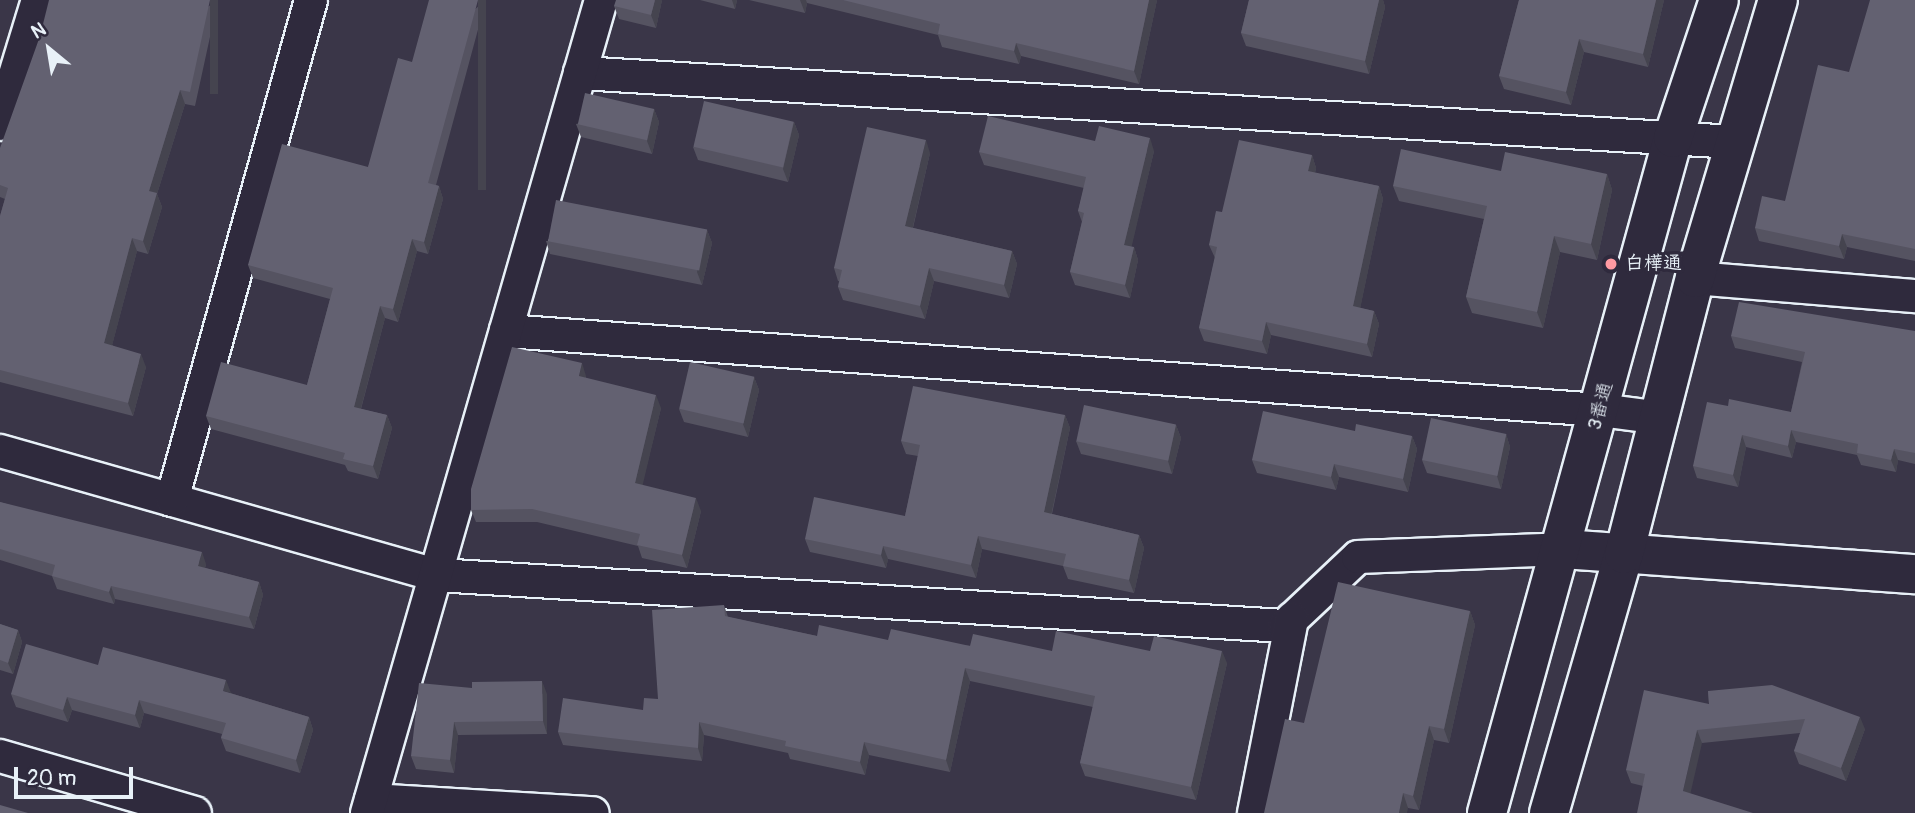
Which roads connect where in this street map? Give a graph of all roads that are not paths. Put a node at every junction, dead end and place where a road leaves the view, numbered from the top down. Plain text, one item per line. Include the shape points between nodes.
1 (38, 0) edge
2 (311, 0) edge
3 (601, 0) edge
4 (1719, 0) edge
5 (1778, 0) edge
6 (580, 73) junction
7 (0, 124) edge
8 (1673, 138) junction
9 (1735, 142) junction
10 (1695, 278) junction
11 (1915, 296) edge
12 (506, 331) junction
13 (1600, 410) junction
14 (1661, 418) junction
15 (0, 451) edge
16 (172, 500) junction
17 (1563, 549) junction
18 (1624, 554) junction
19 (1915, 574) edge
20 (436, 575) junction
21 (1292, 619) junction
22 (0, 756) edge
23 (369, 806) edge
24 (195, 813) edge
25 (593, 813) edge
26 (1254, 813) edge
27 (1487, 813) edge
28 (1549, 813) edge

1 - 7 street
2 - 16 street
3 - 6 street
4 - 8 street, 3番通
5 - 9 street
6 - 8 street
6 - 12 street
8 - 9 street
8 - 13 street, 3番通
9 - 10 street
10 - 11 street
10 - 14 street
12 - 13 street
12 - 20 street
13 - 14 street
13 - 17 street, 3番通
14 - 18 street
15 - 16 street
16 - 20 street
17 - 18 street
17 - 21 street via 1359,557
17 - 27 street, 3番通
18 - 19 street
18 - 28 street
20 - 21 street via 1284,626
20 - 23 street
21 - 26 street
22 - 24 street
23 - 25 street

